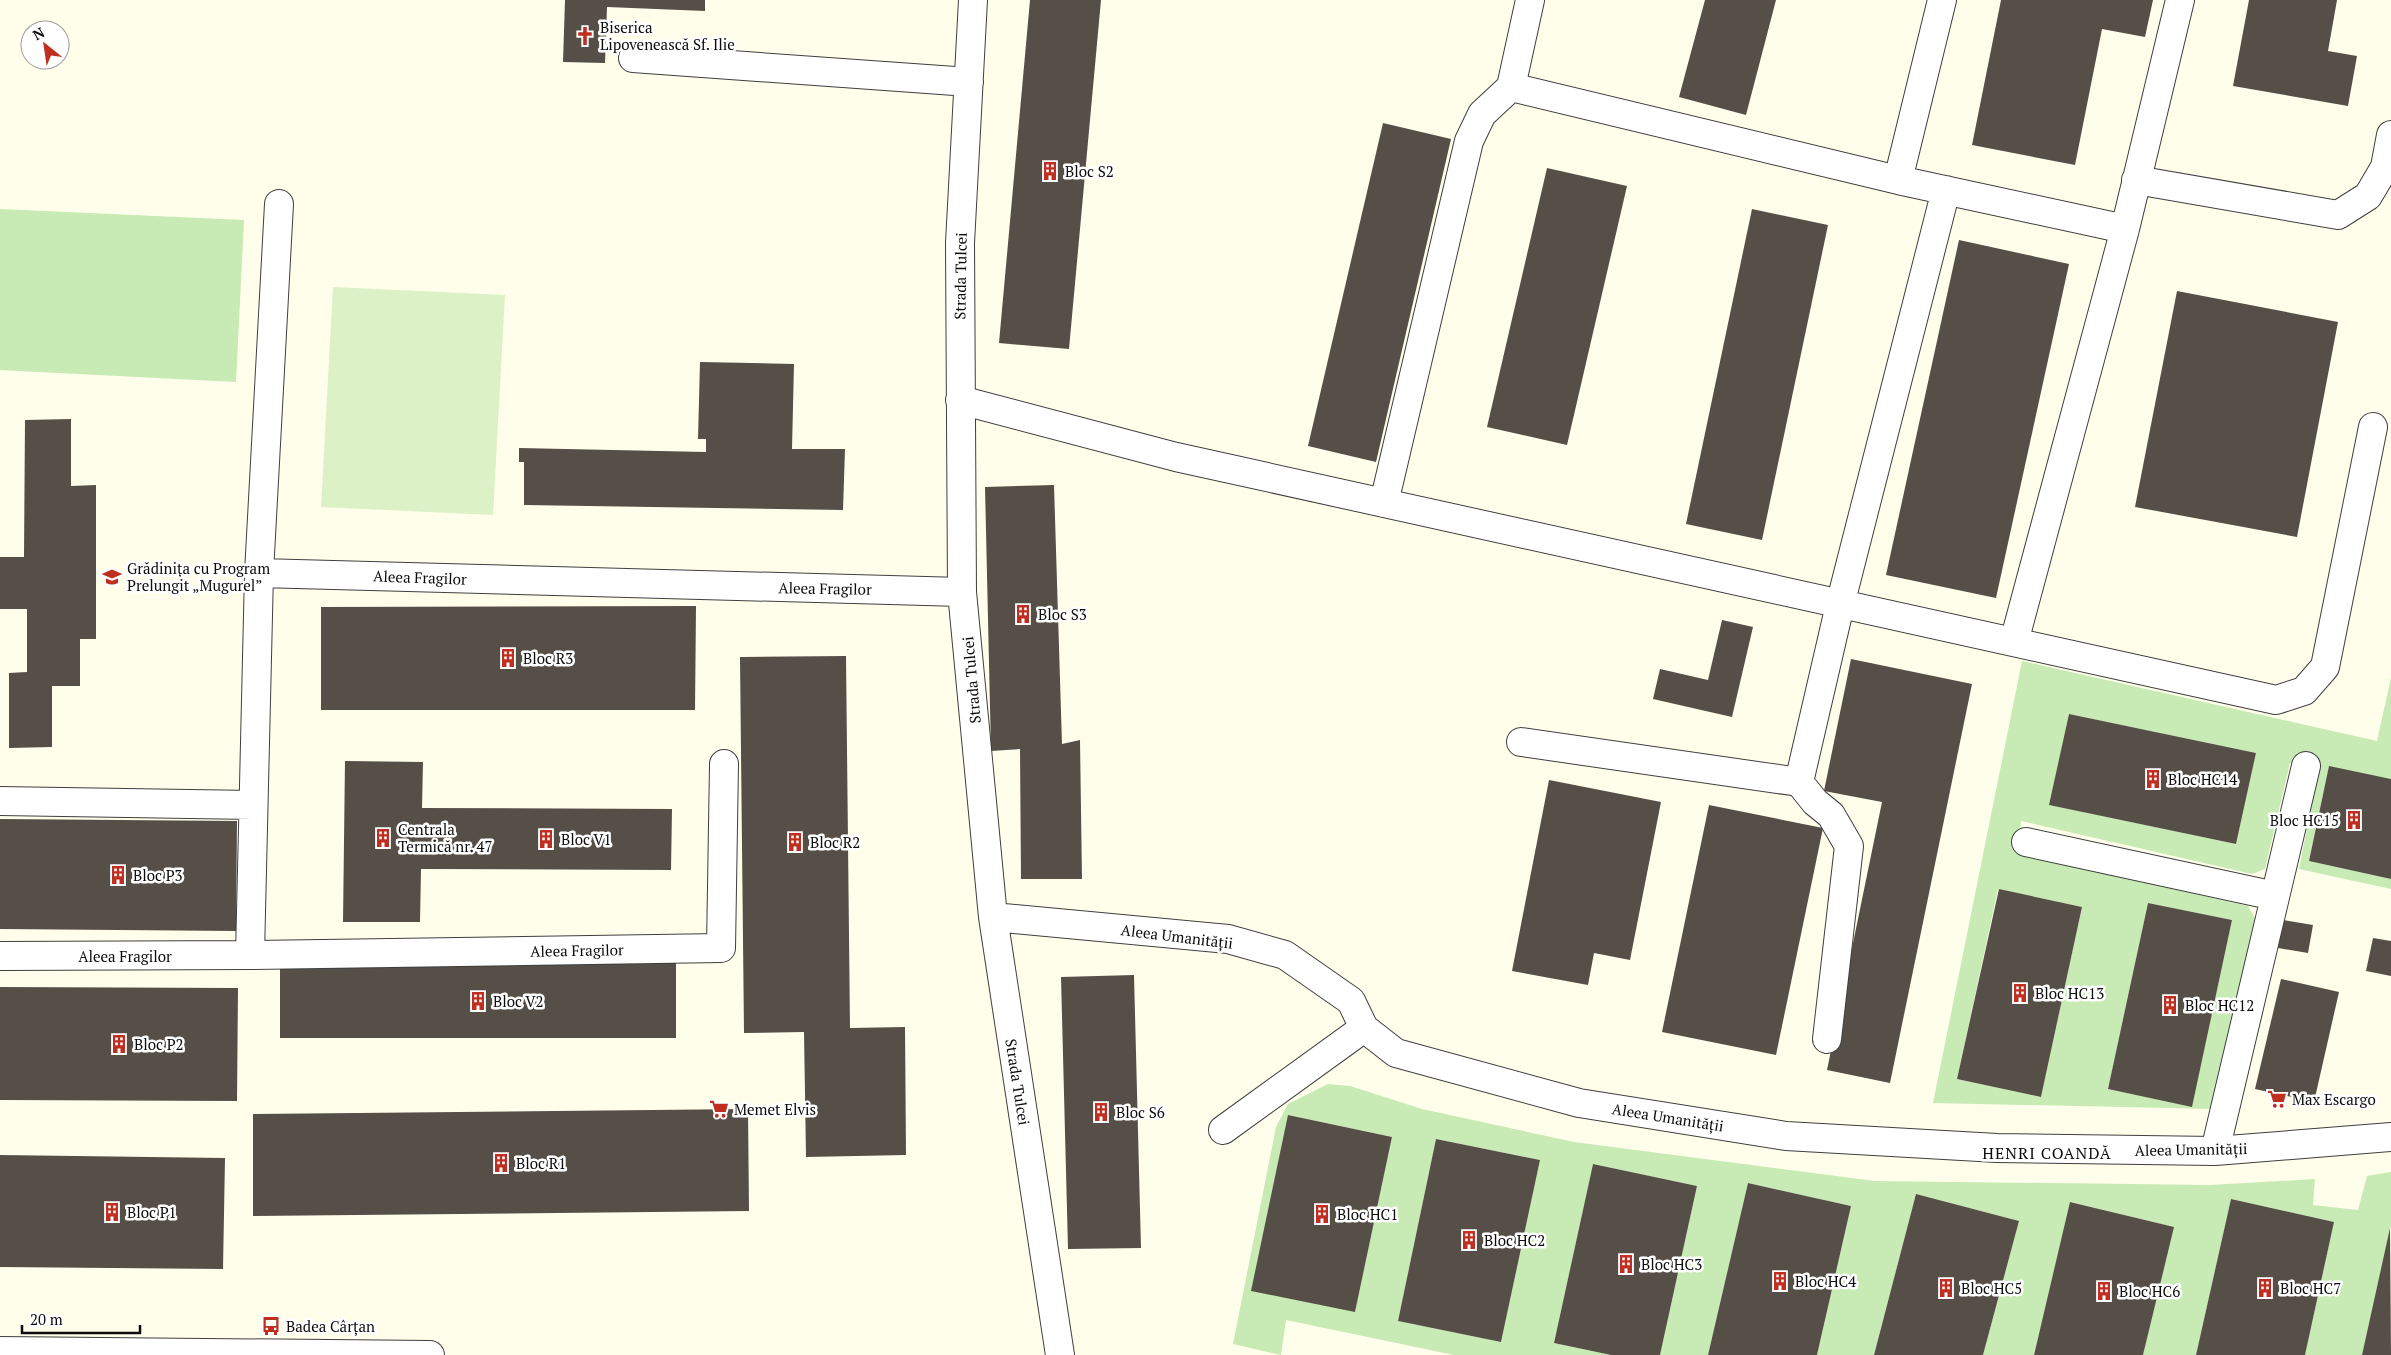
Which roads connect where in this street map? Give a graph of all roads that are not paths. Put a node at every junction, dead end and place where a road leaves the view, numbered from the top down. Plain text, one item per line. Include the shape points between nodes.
1 (973, 0) edge
2 (1530, 0) edge
3 (1942, 0) edge
4 (2180, 0) edge
5 (632, 58) dead end
6 (968, 82) junction
7 (1512, 87) junction
8 (2391, 135) edge
9 (1898, 180) junction
10 (2136, 180) junction
11 (1946, 190) junction
12 (279, 204) dead end
13 (2125, 229) junction
14 (960, 400) junction
15 (2373, 427) dead end
16 (1384, 503) junction
17 (259, 573) junction
18 (962, 592) junction
19 (1840, 605) junction
20 (2014, 642) junction
21 (1521, 742) dead end
22 (724, 764) dead end
23 (2306, 766) dead end
24 (1799, 782) junction
25 (0, 801) edge
26 (253, 805) junction
27 (2026, 842) dead end
28 (2275, 896) junction
29 (993, 917) junction
30 (250, 955) junction
31 (0, 956) edge
32 (1364, 1028) junction
33 (1826, 1039) dead end
34 (1224, 1130) dead end
35 (2391, 1137) edge
36 (2215, 1151) junction
37 (0, 1351) edge
38 (430, 1355) edge
39 (1060, 1355) edge

1 - 6 street, Strada Tulcei
2 - 7 street
3 - 9 street
4 - 10 street
5 - 6 street
6 - 14 street, Strada Tulcei via 960,243
7 - 9 street
7 - 16 street via 1482,114 1469,141
8 - 10 street via 2385,167 2368,196 2338,215
9 - 11 street
10 - 13 street
11 - 13 street
11 - 19 street
12 - 17 street
13 - 20 street
14 - 16 street via 1176,457
14 - 18 street, Strada Tulcei
15 - 20 street via 2325,667 2304,691 2276,700
16 - 19 street
17 - 18 street, Aleea Fragilor
17 - 26 street
18 - 29 street, Strada Tulcei
19 - 20 street
19 - 24 street
21 - 24 street
22 - 30 street, Aleea Fragilor via 721,948
23 - 28 street
24 - 33 street via 1831,815 1849,846
25 - 26 street
26 - 30 street
27 - 28 street
28 - 36 street
29 - 32 street, Aleea Umanității via 1228,939 1285,955 1351,1001
29 - 39 street, Strada Tulcei
30 - 31 street, Aleea Fragilor
32 - 34 street
32 - 36 street, Aleea Umanității via 1396,1053 1580,1103 1786,1136 1997,1148
35 - 36 street, Aleea Umanității
37 - 38 street

